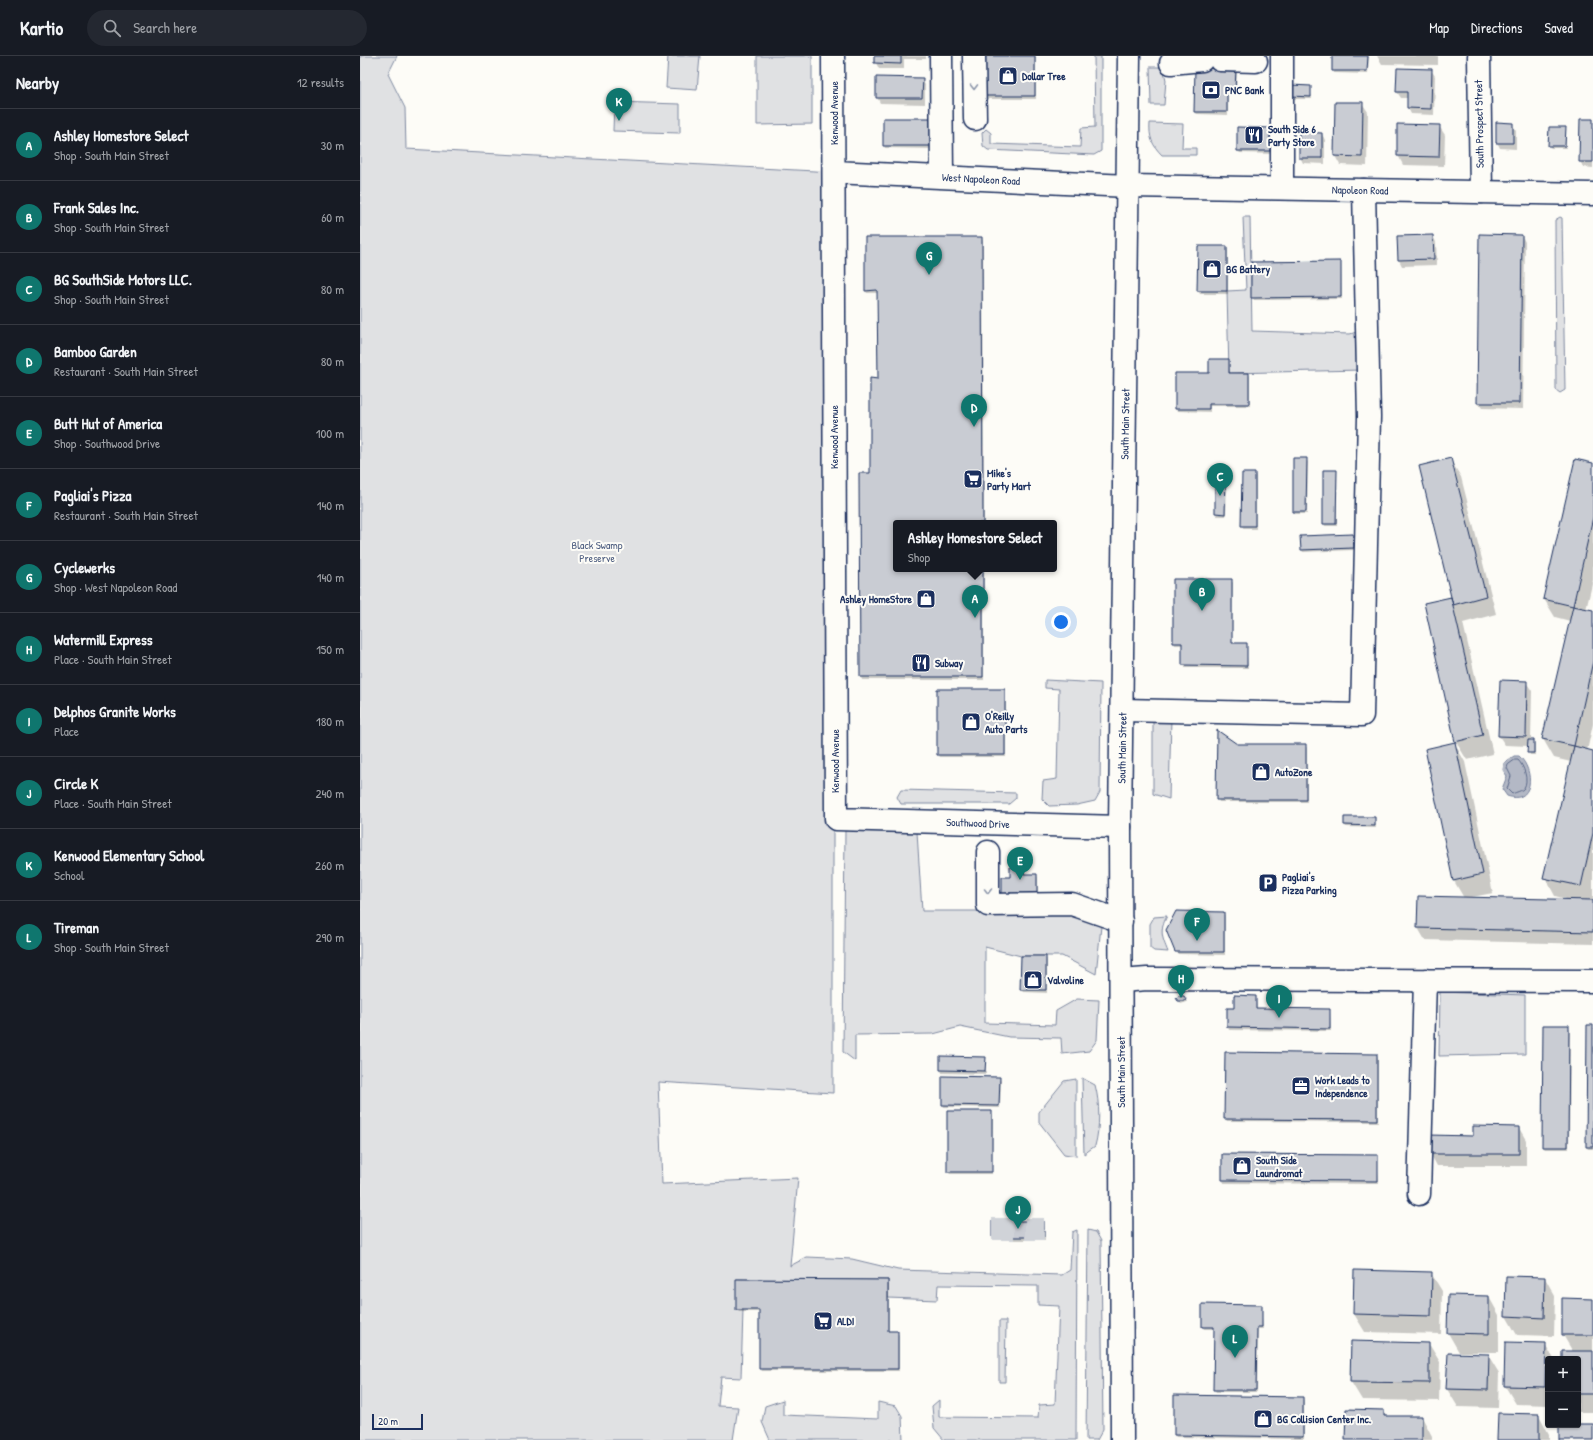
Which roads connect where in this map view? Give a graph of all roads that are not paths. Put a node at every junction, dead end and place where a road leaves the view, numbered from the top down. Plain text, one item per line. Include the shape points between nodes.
1 (834, 56) edge
2 (941, 56) edge
3 (974, 56) edge
4 (1129, 56) edge
5 (1282, 56) edge
6 (1479, 56) edge
7 (1256, 61) dead end
8 (1171, 63) dead end
9 (975, 119) dead end
10 (834, 172) junction
11 (942, 177) junction
12 (1128, 186) junction
13 (1282, 188) junction
14 (1364, 190) junction
15 (1481, 192) junction
16 (1593, 194) edge
17 (1122, 710) junction
18 (836, 818) joint
19 (1120, 827) junction
20 (988, 852) dead end
21 (1120, 921) junction
22 (1425, 980) junction
23 (1121, 981) junction
24 (1593, 981) edge
25 (1418, 1194) dead end
26 (1122, 1440) edge

1 - 10 main road, Kenwood Avenue
2 - 11 main road
3 -> 9 main road
4 - 12 main road, South Main Street
5 - 13 main road
6 - 15 main road, South Prospect Street
7 - 8 main road via 1211,60
10 - 11 main road, West Napoleon Road
10 - 18 main road, Kenwood Avenue
11 - 12 main road, West Napoleon Road
12 - 13 main road, Napoleon Road
12 - 17 main road, South Main Street
13 - 14 main road, Napoleon Road
14 - 15 main road, Napoleon Road
14 - 17 main road via 1369,417 1362,715
15 - 16 main road, Napoleon Road
17 - 19 main road, South Main Street
18 - 19 main road, Southwood Drive
19 - 21 main road, South Main Street
20 -> 21 main road via 988,905 1072,904
21 - 23 main road, South Main Street
22 - 23 main road
22 - 24 main road
22 - 25 main road
23 - 26 main road, South Main Street

